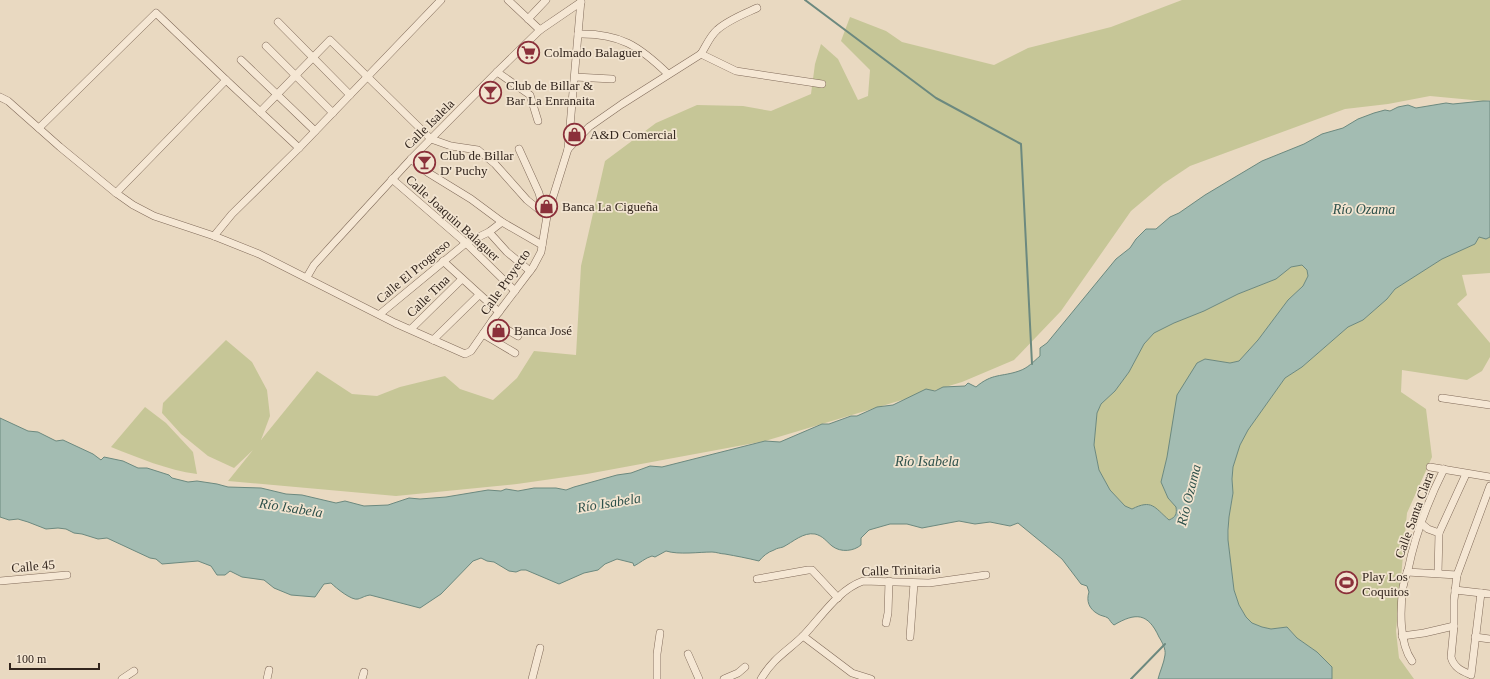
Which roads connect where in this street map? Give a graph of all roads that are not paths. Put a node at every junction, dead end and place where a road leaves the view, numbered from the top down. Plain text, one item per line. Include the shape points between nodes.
1 (441, 0) edge
2 (508, 0) edge
3 (546, 0) edge
4 (581, 1) edge
5 (757, 8) dead end
6 (528, 19) junction
7 (278, 22) dead end
8 (540, 30) junction
9 (578, 34) junction
10 (266, 46) dead end
11 (701, 54) junction
12 (314, 57) junction
13 (240, 60) dead end
14 (497, 72) junction
15 (668, 74) junction
16 (295, 75) junction
17 (575, 77) junction
18 (367, 78) junction
19 (612, 79) dead end
20 (226, 80) junction
21 (822, 84) dead end
22 (277, 94) junction
23 (350, 95) junction
24 (0, 97) edge
25 (260, 112) junction
26 (333, 113) junction
27 (538, 120) dead end
28 (39, 128) junction
29 (315, 131) junction
30 (431, 139) junction
31 (298, 148) junction
32 (519, 149) dead end
33 (568, 149) junction
34 (411, 159) junction
35 (392, 179) junction
36 (116, 193) junction
37 (546, 214) junction
38 (502, 222) junction
39 (489, 232) junction
40 (214, 236) junction
41 (466, 243) junction
42 (542, 244) junction
43 (443, 261) junction
44 (530, 271) junction
45 (307, 277) junction
46 (462, 279) junction
47 (515, 292) junction
48 (479, 295) junction
49 (499, 312) junction
50 (380, 314) junction
51 (492, 321) junction
52 (410, 329) junction
53 (483, 334) junction
54 (518, 336) dead end
55 (433, 340) junction
56 (515, 353) dead end
57 (1442, 398) dead end
58 (1490, 405) edge
59 (1430, 466) dead end
60 (1444, 469) junction
61 (1466, 474) junction
62 (1490, 477) edge
63 (1490, 486) edge
64 (1422, 524) junction
65 (1439, 533) junction
66 (1407, 572) junction
67 (1438, 573) junction
68 (67, 575) dead end
69 (986, 575) dead end
70 (1457, 575) junction
71 (757, 579) dead end
72 (0, 581) edge
73 (890, 581) junction
74 (914, 582) junction
75 (1455, 590) junction
76 (1481, 593) junction
77 (1490, 594) edge
78 (838, 598) junction
79 (886, 623) dead end
80 (1454, 626) junction
81 (660, 633) dead end
82 (803, 636) junction
83 (1402, 636) junction
84 (910, 637) dead end
85 (1475, 637) junction
86 (1490, 639) edge
87 (540, 648) dead end
88 (688, 654) dead end
89 (1412, 661) dead end
90 (745, 667) dead end
91 (269, 670) dead end
92 (134, 671) dead end
93 (122, 679) edge
94 (267, 679) edge
95 (532, 679) edge
96 (657, 679) edge
97 (699, 679) edge
98 (724, 679) edge
99 (761, 679) edge
100 (870, 679) edge

1 - 18 street
2 - 6 street
3 - 6 street
4 - 8 street, Calle Isalela
4 - 9 street, Calle Proyecto
5 - 11 street via 718,29
6 - 8 street
7 - 12 street
8 - 14 street, Calle Isalela
9 - 15 street via 610,36 630,44 652,58
9 - 17 street, Calle Proyecto
10 - 16 street
11 - 15 street
11 - 21 street via 736,71
12 - 16 street
12 - 18 street via 330,40
12 - 23 street
13 - 22 street
14 - 27 street via 530,94
14 - 30 street, Calle Isalela
15 - 33 street via 589,127
16 - 22 street
16 - 26 street
17 - 19 street
17 - 33 street, Calle Proyecto
18 - 23 street
18 - 30 street
20 - 25 street
20 - 28 street via 156,13
20 - 36 street
22 - 25 street
22 - 29 street
23 - 26 street
24 - 28 street
25 - 31 street
26 - 29 street
28 - 36 street
29 - 31 street
30 - 34 street, Calle Isalela
30 - 37 street via 451,146 478,150 495,164 528,200
31 - 40 street via 232,214
32 - 37 street
33 - 37 street, Calle Proyecto
34 - 35 street, Calle Isalela
34 - 38 street
35 - 41 street, Calle Joaquin Balaguer
35 - 45 street, Calle Isalela
36 - 40 street via 154,216
37 - 42 street, Calle Proyecto
38 - 39 street, Calle El Progreso
38 - 42 street
39 - 41 street, Calle El Progreso
39 - 44 street via 507,252
40 - 45 street
41 - 43 street, Calle El Progreso
41 - 47 street, Calle Joaquin Balaguer
42 - 44 street, Calle Proyecto via 541,252
43 - 46 street
43 - 50 street, Calle El Progreso
44 - 47 street, Calle Proyecto
45 - 50 street
46 - 48 street
46 - 52 street, Calle Tina
47 - 49 street, Calle Proyecto
48 - 49 street
48 - 55 street
49 - 51 street, Calle Proyecto
50 - 52 street
51 - 53 street, Calle Proyecto
51 - 54 street
52 - 55 street
53 - 55 street, Calle Proyecto via 471,352 465,354
53 - 56 street
57 - 58 street
59 - 60 street
60 - 61 street
60 - 64 street, Calle Santa Clara via 1431,495
61 - 62 street
61 - 65 street
63 - 70 street
64 - 65 street
64 - 66 street, Calle Santa Clara
65 - 67 street
66 - 67 street
66 - 83 street, Calle Santa Clara via 1403,586
67 - 70 street
68 - 72 street, Calle 45
69 - 74 street, Calle Trinitaria via 929,583
70 - 75 street
71 - 78 street via 812,570
73 - 74 street, Calle Trinitaria
73 - 78 street, Calle Trinitaria via 863,581
73 - 79 street
74 - 84 street
75 - 76 street
75 - 80 street
76 - 77 street
76 - 85 street
78 - 82 street, Calle Trinitaria
80 - 83 street
80 - 85 street via 1452,662 1460,670 1471,675
81 - 96 street
82 - 99 street, Calle Trinitaria via 779,655
82 - 100 street via 852,673
83 - 89 street, Calle Santa Clara via 1406,653
85 - 86 street
87 - 95 street
88 - 97 street
90 - 98 street
91 - 94 street
92 - 93 street

